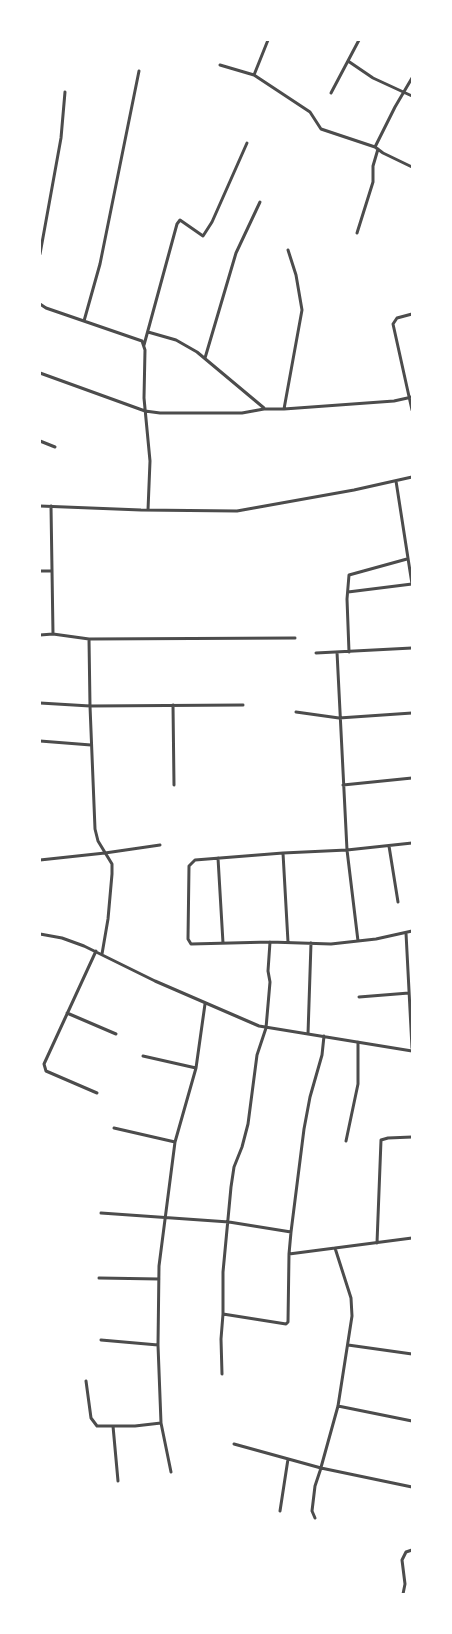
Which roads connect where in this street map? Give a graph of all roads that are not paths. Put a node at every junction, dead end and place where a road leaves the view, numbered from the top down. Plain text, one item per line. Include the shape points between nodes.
1 (268, 40) edge
2 (359, 40) edge
3 (348, 61) junction
4 (220, 65) dead end
5 (139, 71) dead end
6 (254, 75) junction
7 (412, 78) edge
8 (65, 92) dead end
9 (404, 92) junction
10 (331, 93) dead end
11 (412, 96) edge
12 (247, 143) dead end
13 (377, 148) junction
14 (412, 167) edge
15 (260, 202) dead end
16 (358, 233) dead end
17 (288, 250) dead end
18 (40, 254) edge
19 (40, 304) edge
20 (412, 314) edge
21 (84, 321) junction
22 (148, 332) junction
23 (144, 345) junction
24 (205, 358) junction
25 (40, 373) edge
26 (411, 398) edge
27 (264, 408) junction
28 (284, 409) junction
29 (412, 410) edge
30 (145, 411) junction
31 (40, 441) edge
32 (55, 447) dead end
33 (412, 477) edge
34 (396, 481) junction
35 (40, 506) edge
36 (51, 506) junction
37 (148, 510) junction
38 (407, 559) junction
39 (40, 571) edge
40 (51, 571) junction
41 (412, 584) edge
42 (348, 592) junction
43 (40, 634) edge
44 (53, 634) junction
45 (295, 638) dead end
46 (89, 639) junction
47 (412, 648) edge
48 (337, 652) junction
49 (349, 652) junction
50 (316, 653) dead end
51 (40, 703) edge
52 (173, 705) junction
53 (243, 705) dead end
54 (90, 706) junction
55 (296, 712) dead end
56 (412, 713) edge
57 (339, 718) junction
58 (40, 741) edge
59 (91, 745) junction
60 (412, 778) edge
61 (174, 785) dead end
62 (343, 785) junction
63 (412, 843) edge
64 (160, 845) dead end
65 (389, 846) junction
66 (347, 850) junction
67 (283, 853) junction
68 (105, 854) junction
69 (218, 858) junction
70 (40, 860) edge
71 (398, 902) dead end
72 (412, 932) edge
73 (406, 933) junction
74 (40, 934) edge
75 (358, 941) junction
76 (270, 942) junction
77 (288, 942) junction
78 (222, 943) junction
79 (311, 943) junction
80 (96, 951) junction
81 (102, 954) junction
82 (409, 993) junction
83 (359, 997) dead end
84 (205, 1004) junction
85 (67, 1013) junction
86 (266, 1028) junction
87 (116, 1034) dead end
88 (308, 1034) junction
89 (324, 1036) junction
90 (358, 1042) junction
91 (412, 1050) edge
92 (143, 1056) dead end
93 (196, 1068) junction
94 (97, 1093) dead end
95 (114, 1128) dead end
96 (412, 1137) edge
97 (346, 1141) dead end
98 (175, 1142) junction
99 (101, 1213) dead end
100 (165, 1216) junction
101 (229, 1222) junction
102 (291, 1232) junction
103 (412, 1238) edge
104 (377, 1243) junction
105 (335, 1248) junction
106 (289, 1254) junction
107 (99, 1278) dead end
108 (159, 1279) junction
109 (223, 1314) junction
110 (101, 1340) dead end
111 (158, 1345) junction
112 (348, 1345) junction
113 (412, 1354) edge
114 (222, 1374) dead end
115 (86, 1381) dead end
116 (338, 1406) junction
117 (412, 1421) edge
118 (161, 1423) junction
119 (113, 1426) junction
120 (234, 1444) dead end
121 (288, 1459) junction
122 (321, 1468) junction
123 (171, 1472) dead end
124 (118, 1481) dead end
125 (412, 1486) edge
126 (280, 1511) dead end
127 (315, 1518) dead end
128 (412, 1550) edge
129 (403, 1594) edge

1 - 6 street
2 - 3 street
3 - 9 street via 373,78
3 - 10 street
4 - 6 street
5 - 21 street via 100,264
6 - 13 street via 310,112 321,130
7 - 9 street
8 - 18 street via 61,138
9 - 11 street
9 - 13 street
12 - 22 street via 203,236 180,220 176,224
13 - 14 street
13 - 16 street via 373,182
15 - 24 street via 236,253
17 - 28 street via 298,281 302,310
19 - 21 street
20 - 26 street via 397,318 393,324
21 - 23 street via 136,338
22 - 23 street
22 - 24 street via 176,340
23 - 30 street
24 - 27 street
25 - 30 street
26 - 28 street
26 - 29 street
27 - 28 street
27 - 30 street via 242,414
30 - 37 street via 150,461
31 - 32 street
33 - 34 street
34 - 37 street via 237,511
34 - 38 street
35 - 36 street
36 - 37 street
36 - 40 street
38 - 41 street
38 - 42 street via 350,574
39 - 40 street
40 - 44 street
41 - 42 street
42 - 49 street
43 - 44 street
44 - 46 street
45 - 46 street
46 - 54 street
47 - 49 street
48 - 49 street
48 - 50 street
48 - 57 street
51 - 54 street
52 - 53 street
52 - 54 street
52 - 61 street
54 - 59 street
55 - 57 street
56 - 57 street
57 - 62 street
58 - 59 street
59 - 68 street via 96,829
60 - 62 street
62 - 66 street
63 - 65 street
64 - 68 street
65 - 66 street
65 - 71 street
66 - 67 street
66 - 75 street
67 - 69 street
67 - 77 street
68 - 70 street
68 - 81 street via 112,864 112,874
69 - 78 street
69 - 78 street via 196,860 189,866 188,939 192,944
72 - 73 street
73 - 75 street
73 - 82 street
74 - 80 street via 62,938
75 - 79 street
76 - 77 street
76 - 78 street
76 - 86 street
77 - 79 street
79 - 88 street
80 - 81 street
80 - 85 street
81 - 84 street
82 - 83 street
82 - 91 street
84 - 86 street
84 - 93 street
85 - 87 street
85 - 94 street via 44,1061 44,1070
86 - 88 street
86 - 101 street via 257,1055 248,1124 234,1167
88 - 89 street
89 - 90 street
89 - 102 street via 304,1129
90 - 91 street
90 - 97 street via 358,1084
92 - 93 street
93 - 98 street
95 - 98 street
96 - 104 street via 381,1140
98 - 100 street
99 - 100 street
100 - 101 street
100 - 108 street
101 - 102 street
101 - 109 street via 223,1272
102 - 106 street
103 - 104 street
104 - 105 street
105 - 106 street
105 - 112 street via 353,1307
106 - 109 street via 287,1324
107 - 108 street
108 - 111 street
109 - 114 street
110 - 111 street
111 - 118 street
112 - 113 street
112 - 116 street
115 - 119 street via 93,1422 97,1426
116 - 117 street
116 - 122 street
118 - 119 street
118 - 123 street
119 - 124 street
120 - 121 street
121 - 122 street
121 - 126 street
122 - 125 street
122 - 127 street via 312,1511
128 - 129 street via 406,1552 402,1560

